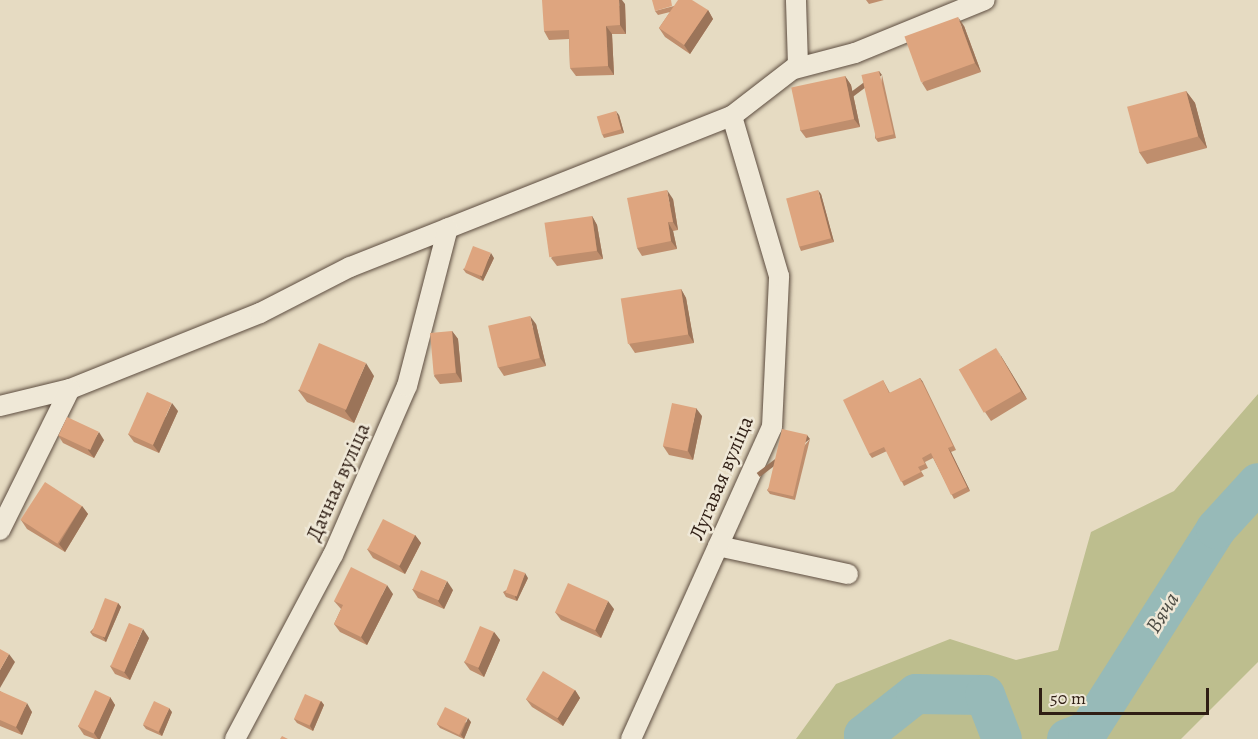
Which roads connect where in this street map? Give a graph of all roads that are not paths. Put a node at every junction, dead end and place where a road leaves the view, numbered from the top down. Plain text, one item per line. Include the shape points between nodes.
1 (795, 0) edge
2 (986, 0) edge
3 (794, 69) junction
4 (732, 116) junction
5 (448, 228) junction
6 (70, 389) junction
7 (0, 406) edge
8 (0, 530) edge
9 (718, 546) junction
10 (848, 574) dead end
11 (234, 739) edge
12 (631, 739) edge

1 - 3 street via 798,65
2 - 3 street via 855,53
3 - 4 street
4 - 5 street
4 - 9 street, Лугавая вуліца via 779,276 772,427
5 - 6 street via 350,267 260,314
5 - 11 street, Дачная вуліца via 407,386 333,555
6 - 7 street
6 - 8 street
9 - 10 street
9 - 12 street, Лугавая вуліца

